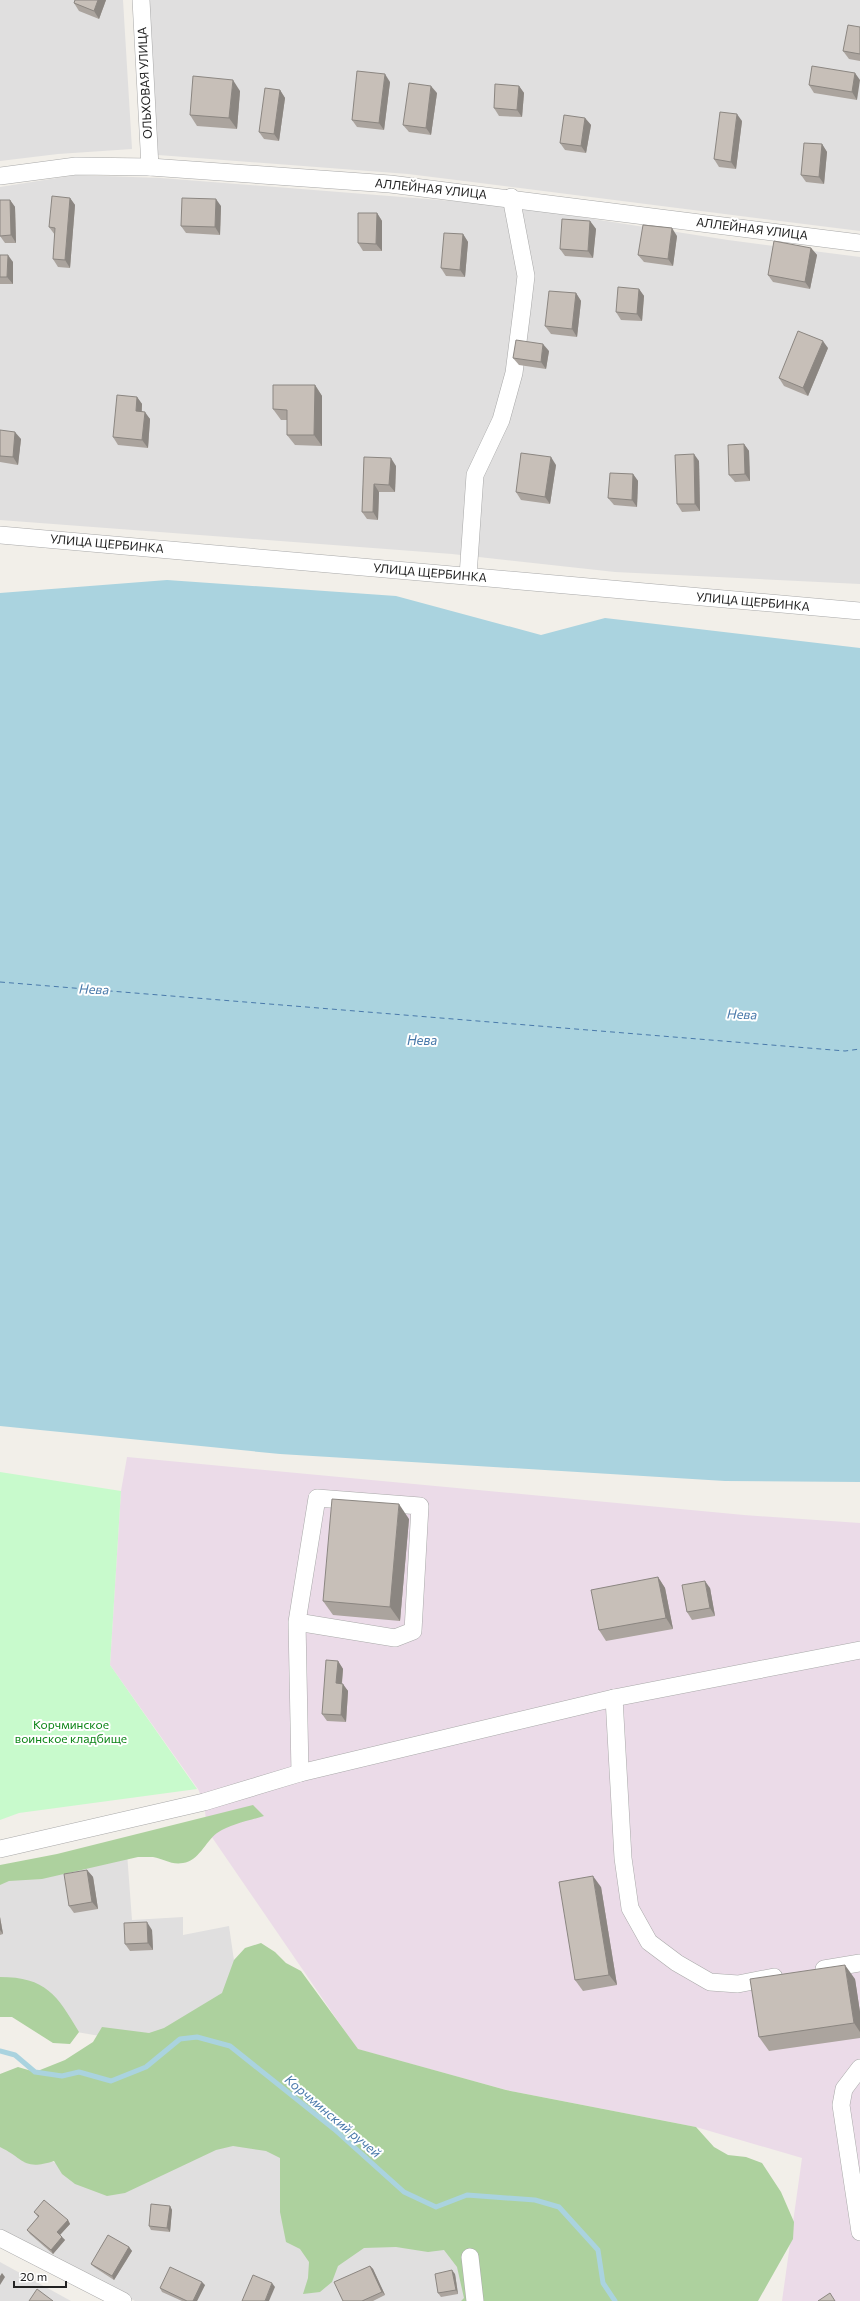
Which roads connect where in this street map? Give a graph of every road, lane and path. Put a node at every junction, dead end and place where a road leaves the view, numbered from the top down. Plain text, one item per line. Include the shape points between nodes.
1 (141, 0) edge
2 (150, 167) junction
3 (0, 176) edge
4 (511, 197) junction
5 (860, 243) edge
6 (0, 535) edge
7 (468, 576) junction
8 (860, 611) edge
9 (297, 1622) junction
10 (860, 1650) edge
11 (614, 1698) junction
12 (300, 1773) junction
13 (0, 1849) edge
14 (860, 1963) edge
15 (860, 2068) edge
16 (860, 2232) edge
17 (0, 2238) edge
18 (470, 2257) dead end
19 (122, 2301) edge
20 (475, 2301) edge

1 - 2 street, ОЛЬХОВАЯ УЛИЦА
2 - 3 street, АЛЛЕЙНАЯ УЛИЦА via 76,166
2 - 4 street, АЛЛЕЙНАЯ УЛИЦА via 390,184
4 - 5 street, АЛЛЕЙНАЯ УЛИЦА
4 - 7 street via 526,276 514,373 501,420 475,475
6 - 7 street, УЛИЦА ЩЕРБИНКА
7 - 8 street, УЛИЦА ЩЕРБИНКА
9 - 9 street via 317,1498 420,1506 413,1631 395,1638
9 - 12 street
10 - 11 street
11 - 12 street
11 - 14 street via 623,1858 630,1908 649,1942 677,1963 710,1982 738,1984
12 - 13 street via 204,1802
15 - 16 street via 844,2089 841,2105
17 - 19 street
18 - 20 street

